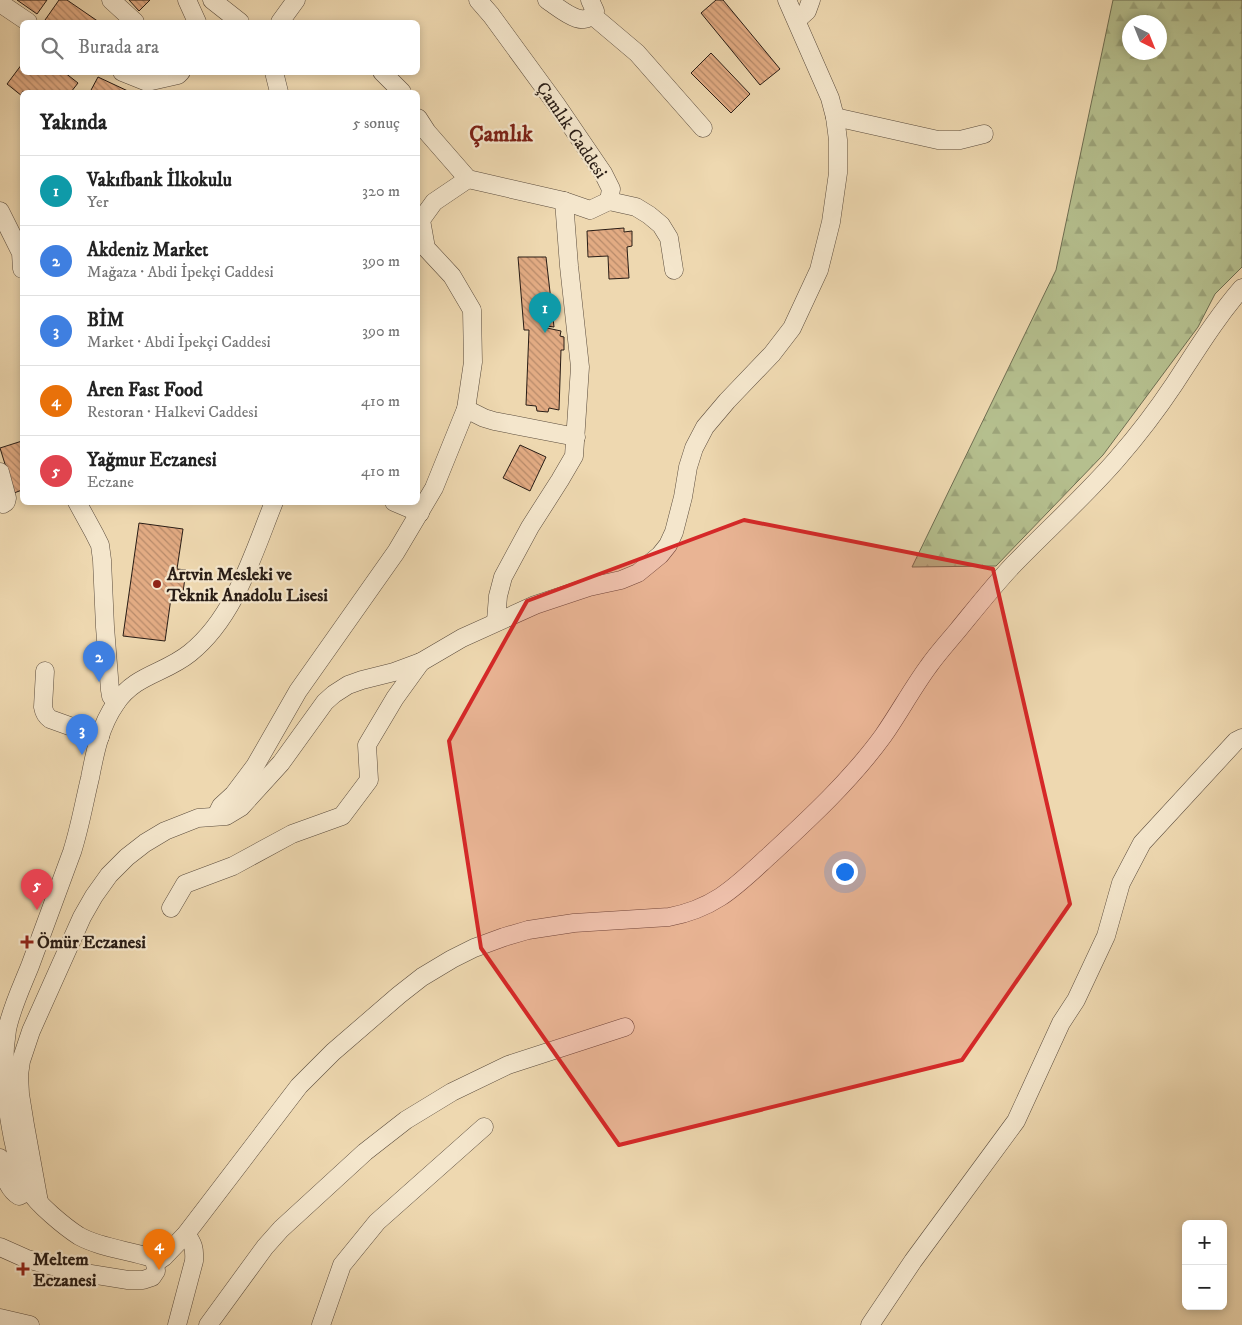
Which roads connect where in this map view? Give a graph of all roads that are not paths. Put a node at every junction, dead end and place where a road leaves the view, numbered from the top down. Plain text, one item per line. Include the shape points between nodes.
1 (111, 0) edge
2 (187, 0) edge
3 (212, 0) edge
4 (296, 0) edge
5 (478, 0) edge
6 (547, 0) edge
7 (787, 0) edge
8 (811, 0) edge
9 (0, 3) edge
10 (591, 8) edge
11 (25, 20) edge
12 (134, 20) edge
13 (196, 20) edge
14 (237, 20) edge
15 (281, 20) edge
16 (797, 20) junction
17 (127, 75) edge
18 (174, 75) edge
19 (275, 75) edge
20 (385, 75) edge
21 (148, 87) edge
22 (278, 90) edge
23 (400, 90) edge
24 (835, 117) junction
25 (420, 121) edge
26 (703, 128) dead end
27 (984, 134) dead end
28 (468, 179) junction
29 (564, 201) junction
30 (609, 201) junction
31 (0, 211) edge
32 (20, 254) edge
33 (674, 270) dead end
34 (1242, 288) edge
35 (466, 409) junction
36 (576, 437) junction
37 (0, 472) edge
38 (0, 503) edge
39 (79, 505) edge
40 (273, 505) edge
41 (401, 505) edge
42 (420, 513) junction
43 (496, 621) junction
44 (421, 662) junction
45 (45, 672) dead end
46 (116, 702) junction
47 (100, 737) junction
48 (1242, 738) edge
49 (216, 816) junction
50 (171, 908) dead end
51 (4, 1017) edge
52 (625, 1027) dead end
53 (484, 1127) dead end
54 (0, 1158) edge
55 (34, 1196) junction
56 (186, 1234) junction
57 (2, 1245) edge
58 (156, 1263) junction
59 (0, 1318) edge
60 (30, 1325) edge
61 (178, 1325) edge
62 (208, 1325) edge
63 (321, 1325) edge
64 (870, 1325) edge

1 - 12 street
2 - 13 street
3 - 14 street
4 - 15 street
5 - 30 street, Çamlık Caddesi via 603,173 611,189
6 - 10 street via 578,20 588,19
7 - 16 street
8 - 16 street
9 - 11 street
10 - 26 street via 637,53
16 - 24 street
17 - 21 street
18 - 21 street
19 - 22 street
20 - 23 street
24 - 27 street via 927,139 960,140
24 - 43 street via 838,172 819,270 792,328 727,401 694,448 678,520 668,545 638,573 535,605
25 - 28 street
28 - 29 street, Çamlık Caddesi
28 - 35 street via 434,202 421,220 426,248 452,276 472,310 473,362
29 - 30 street, Çamlık Caddesi via 590,210
29 - 36 street via 580,367
30 - 33 street via 636,207 661,225 669,238
31 - 32 street
34 - 56 street via 1146,423 1091,488 986,596 928,666 882,736 846,781 741,882 714,902 683,914 574,923 504,937 474,948 422,977 332,1052 299,1086
35 - 36 street via 494,421
35 - 42 street via 434,488
36 - 43 street via 574,456 503,577
37 - 38 street via 7,498 6,502
39 - 46 street via 100,545 110,690
40 - 46 street via 238,591 215,626 191,652 129,687
41 - 42 street
42 - 49 street via 298,691 255,766
43 - 44 street
44 - 49 street via 362,680 334,694 249,800 226,816
44 - 50 street via 366,746 369,780 342,816 292,834 233,866 185,884
45 - 47 street via 43,707 46,716
46 - 47 street
47 - 51 street via 72,852
48 - 64 street via 1142,843 1121,883 1106,936 1016,1121
49 - 55 street via 182,824 145,843 109,875 82,918 31,1030 21,1061 20,1094
51 - 55 street via 6,1103 22,1175
52 - 62 street via 508,1065 452,1092 406,1120 365,1152 281,1229
53 - 63 street via 377,1222 342,1266
54 - 55 street via 11,1189 19,1196
55 - 58 street via 80,1236 147,1256
56 - 58 street
56 - 61 street via 195,1251
57 - 58 street via 27,1259 72,1271 128,1280 152,1277
59 - 60 street

